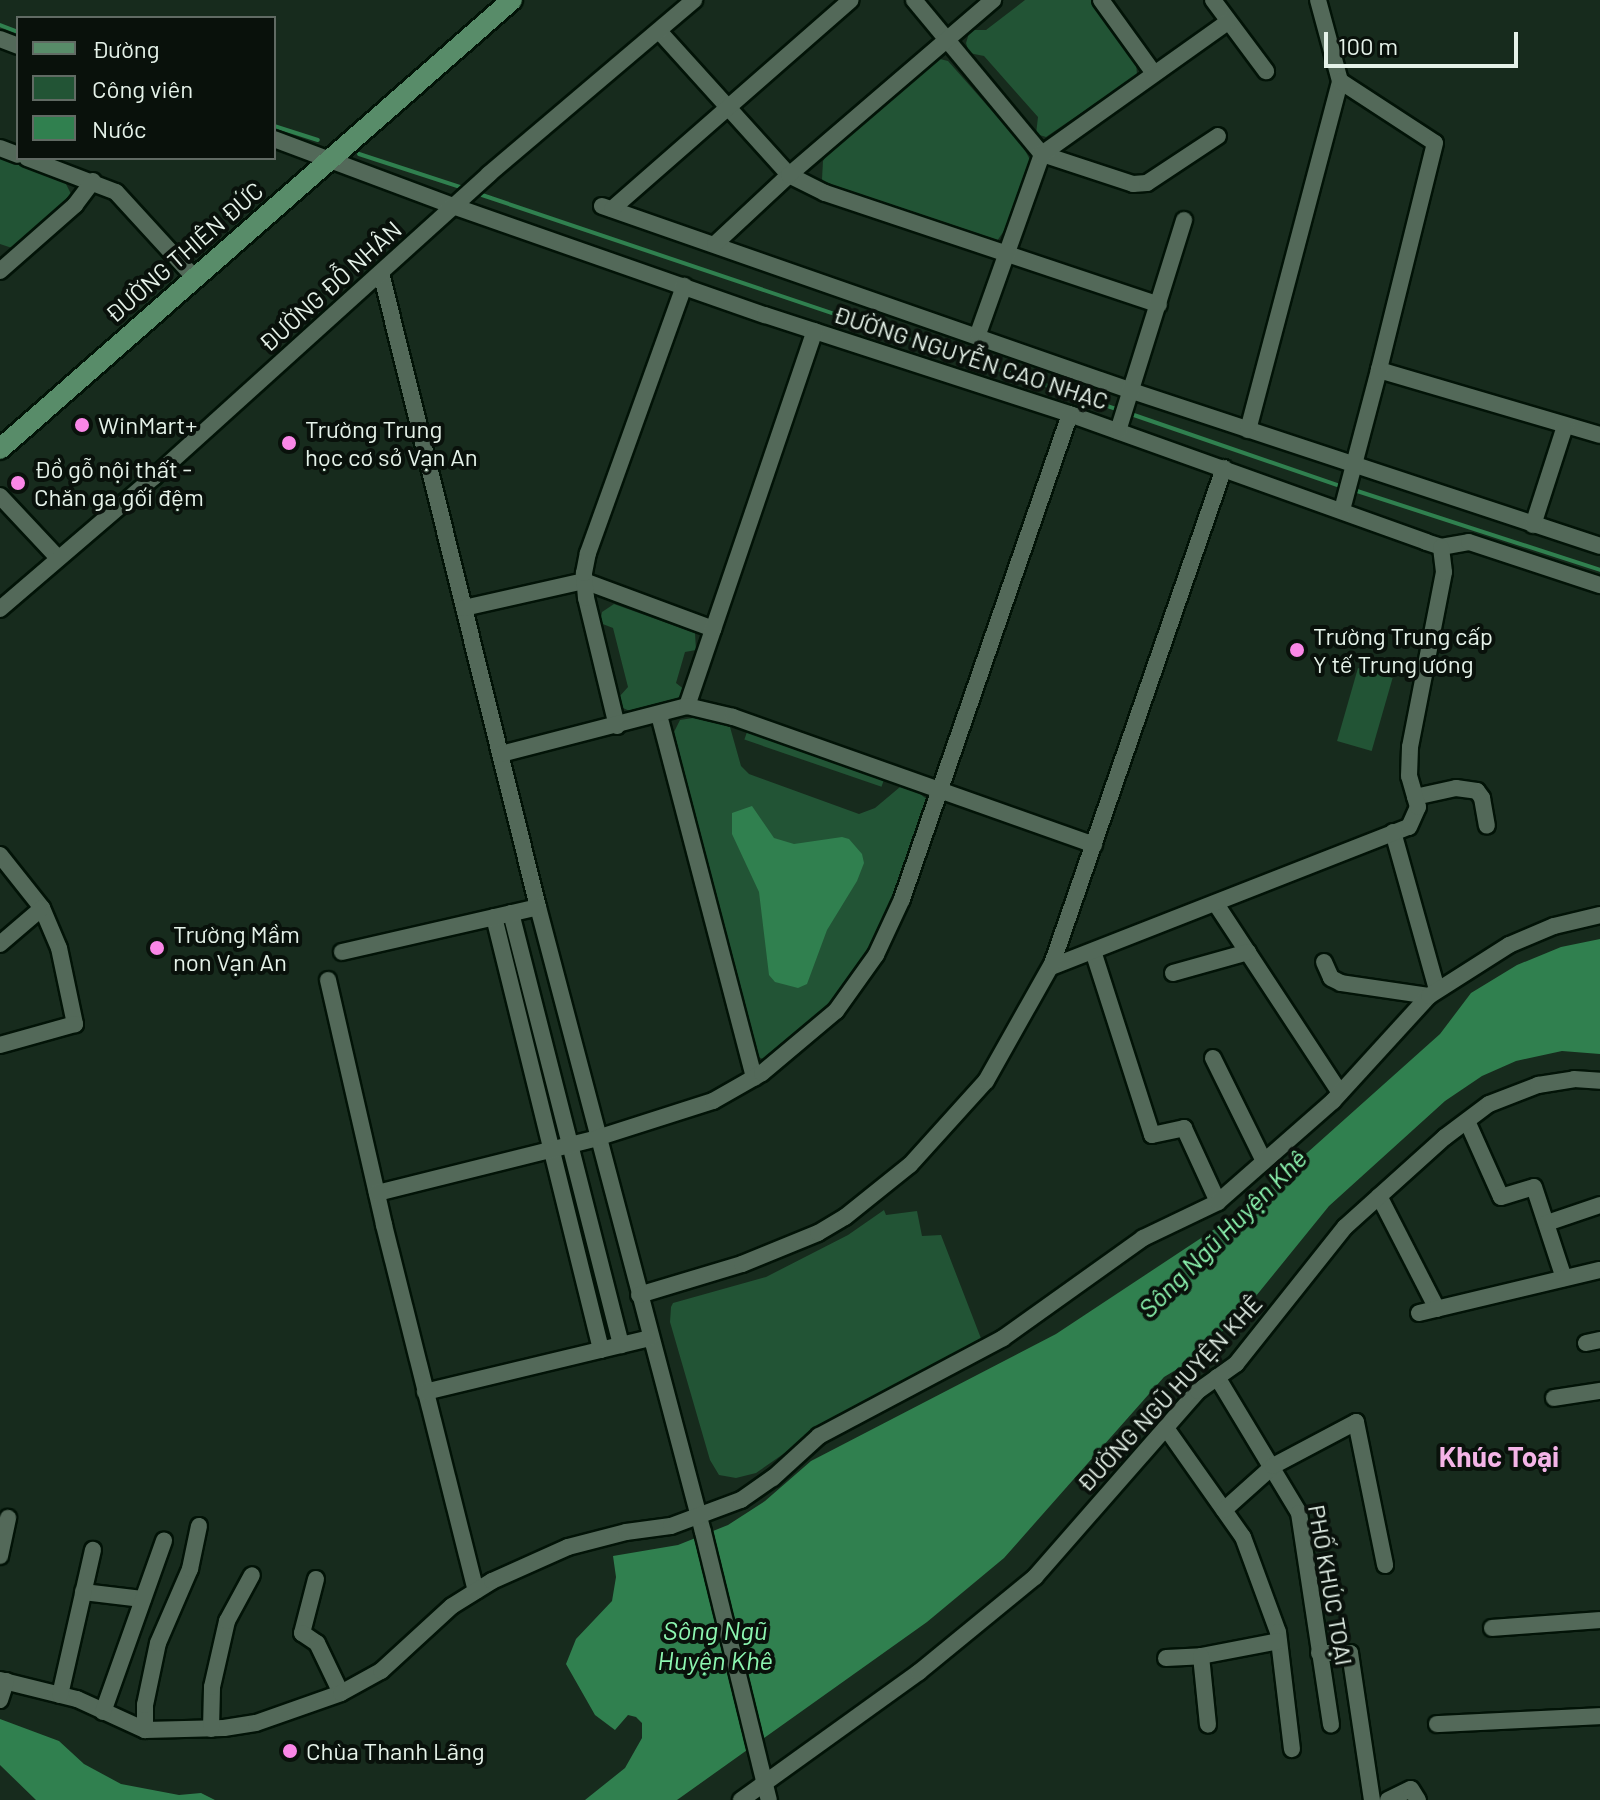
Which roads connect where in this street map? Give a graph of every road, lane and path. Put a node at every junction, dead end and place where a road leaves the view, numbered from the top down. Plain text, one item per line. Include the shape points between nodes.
1 (512, 0) edge
2 (694, 0) edge
3 (837, 0) edge
4 (851, 0) edge
5 (914, 0) edge
6 (993, 0) edge
7 (1101, 0) edge
8 (1213, 0) edge
9 (1318, 0) edge
10 (1228, 22) junction
11 (659, 31) junction
12 (947, 39) junction
13 (1266, 71) dead end
14 (1153, 72) junction
15 (1340, 81) junction
16 (723, 106) junction
17 (1218, 136) dead end
18 (276, 140) edge
19 (1042, 154) junction
20 (329, 159) junction
21 (33, 160) edge
22 (789, 175) junction
23 (93, 181) junction
24 (453, 206) junction
25 (1184, 220) dead end
26 (715, 244) junction
27 (7, 254) edge
28 (1006, 254) junction
29 (0, 271) edge
30 (381, 273) junction
31 (194, 277) junction
32 (684, 286) junction
33 (349, 302) junction
34 (1159, 305) junction
35 (391, 312) junction
36 (815, 331) junction
37 (978, 334) junction
38 (1379, 370) junction
39 (1131, 393) junction
40 (1070, 414) junction
41 (1120, 426) junction
42 (1565, 426) junction
43 (1248, 430) junction
44 (1600, 435) edge
45 (0, 449) edge
46 (1224, 468) junction
47 (1354, 469) junction
48 (0, 496) edge
49 (1344, 505) junction
50 (1533, 525) junction
51 (1600, 546) edge
52 (1441, 547) junction
53 (58, 558) junction
54 (584, 581) junction
55 (1600, 585) edge
56 (464, 608) junction
57 (0, 609) edge
58 (713, 629) junction
59 (687, 706) junction
60 (659, 715) junction
61 (617, 726) junction
62 (501, 754) junction
63 (939, 792) junction
64 (1415, 797) junction
65 (1487, 826) dead end
66 (1393, 832) junction
67 (1094, 845) junction
68 (0, 855) edge
69 (1216, 904) junction
70 (538, 907) junction
71 (42, 908) junction
72 (511, 913) junction
73 (1600, 915) edge
74 (494, 917) junction
75 (0, 944) edge
76 (1093, 951) junction
77 (342, 952) dead end
78 (1248, 952) junction
79 (1324, 962) dead end
80 (1051, 967) junction
81 (1173, 973) dead end
82 (328, 980) dead end
83 (1433, 993) junction
84 (0, 1045) edge
85 (1213, 1058) dead end
86 (754, 1078) junction
87 (1600, 1081) edge
88 (1340, 1093) junction
89 (1467, 1121) junction
90 (597, 1138) junction
91 (570, 1144) junction
92 (552, 1149) junction
93 (1264, 1161) junction
94 (377, 1193) junction
95 (1379, 1196) junction
96 (1218, 1202) junction
97 (1600, 1205) edge
98 (1547, 1223) junction
99 (1600, 1270) edge
100 (1564, 1278) junction
101 (639, 1295) junction
102 (1437, 1309) junction
103 (1419, 1313) dead end
104 (650, 1338) junction
105 (621, 1345) junction
106 (601, 1350) junction
107 (1217, 1377) junction
108 (1600, 1391) edge
109 (425, 1392) junction
110 (1554, 1398) dead end
111 (1166, 1428) junction
112 (1273, 1466) junction
113 (1224, 1510) junction
114 (8, 1518) dead end
115 (700, 1525) junction
116 (199, 1526) dead end
117 (164, 1541) dead end
118 (93, 1550) dead end
119 (0, 1556) edge
120 (1385, 1565) dead end
121 (252, 1575) dead end
122 (316, 1579) dead end
123 (476, 1591) junction
124 (83, 1592) junction
125 (143, 1599) junction
126 (1600, 1620) edge
127 (1492, 1628) dead end
128 (1279, 1641) junction
129 (1319, 1653) junction
130 (1201, 1656) junction
131 (1166, 1658) dead end
132 (2, 1688) edge
133 (341, 1693) junction
134 (60, 1695) junction
135 (103, 1712) junction
136 (1600, 1716) edge
137 (1437, 1724) dead end
138 (1208, 1725) dead end
139 (1331, 1725) dead end
140 (211, 1729) junction
141 (145, 1730) junction
142 (1292, 1749) dead end
143 (765, 1782) junction
144 (741, 1800) edge
145 (769, 1800) edge
146 (1372, 1800) edge
147 (1388, 1800) edge
148 (1418, 1800) edge

1 - 20 main road, ĐƯỜNG THIÊN ĐỨC
2 - 11 street, ĐƯỜNG ĐỖ NHÂN
3 - 16 street
4 - 16 street
5 - 12 street
6 - 12 street
7 - 14 street
8 - 10 street
9 - 15 street
10 - 13 street
10 - 14 street
11 - 16 street
11 - 24 street, ĐƯỜNG ĐỖ NHÂN
12 - 19 street
12 - 22 street
14 - 19 street
15 - 38 street via 1435,143
15 - 43 street
16 - 22 street
16 - 26 street via 607,207
17 - 19 street via 1139,184
18 - 20 street, ĐƯỜNG NGUYỄN CAO NHẠC
19 - 28 street
20 - 24 street, ĐƯỜNG NGUYỄN CAO NHẠC
20 - 31 main road, ĐƯỜNG THIÊN ĐỨC
21 - 23 street
22 - 26 street
22 - 28 street via 825,193
23 - 27 street via 75,205
23 - 31 street via 130,204
24 - 30 street, ĐƯỜNG ĐỖ NHÂN
24 - 32 street, ĐƯỜNG NGUYỄN CAO NHẠC
25 - 34 street
26 - 37 street
27 - 29 street
28 - 34 street
28 - 37 street
30 - 33 street, ĐƯỜNG ĐỖ NHÂN
30 - 35 street
31 - 45 main road, ĐƯỜNG THIÊN ĐỨC
32 - 36 street, ĐƯỜNG NGUYỄN CAO NHẠC
32 - 54 street via 588,553
33 - 35 street via 371,298
33 - 53 street, ĐƯỜNG ĐỖ NHÂN
34 - 39 street
35 - 56 street
36 - 40 street, ĐƯỜNG NGUYỄN CAO NHẠC
36 - 58 street
37 - 39 street
38 - 42 street
38 - 47 street
39 - 41 street
39 - 43 street
40 - 41 street, ĐƯỜNG NGUYỄN CAO NHẠC
40 - 63 street
41 - 46 street, ĐƯỜNG NGUYỄN CAO NHẠC
42 - 44 street
42 - 50 street
43 - 47 street
46 - 49 street, ĐƯỜNG NGUYỄN CAO NHẠC
46 - 67 street
47 - 49 street
47 - 50 street
48 - 53 street
49 - 52 street, ĐƯỜNG NGUYỄN CAO NHẠC
50 - 51 street
52 - 55 street, ĐƯỜNG NGUYỄN CAO NHẠC via 1469,542
52 - 64 street via 1444,572 1410,747
53 - 57 street, ĐƯỜNG ĐỖ NHÂN
54 - 56 street
54 - 58 street
54 - 61 street
56 - 62 street
58 - 59 street
59 - 60 street
59 - 63 street via 761,727
60 - 61 street
60 - 86 street
61 - 62 street
62 - 70 street
63 - 67 street
63 - 86 street via 902,899 868,966 826,1021
64 - 65 street via 1456,788 1477,791
64 - 66 street via 1418,807 1409,827
66 - 69 street
66 - 83 street
67 - 80 street
68 - 71 street
69 - 76 street
69 - 78 street
70 - 72 street
70 - 90 street
71 - 75 street
71 - 84 street via 59,948 75,1024
72 - 74 street
72 - 91 street
73 - 83 street via 1509,945
74 - 77 street
74 - 92 street
76 - 80 street
76 - 96 street via 1152,1135 1184,1128
78 - 81 street
78 - 88 street
79 - 83 street via 1331,978 1341,983
80 - 101 street via 986,1081 891,1182 818,1233 742,1264
82 - 94 street
83 - 88 street
85 - 93 street
86 - 90 street via 713,1101
87 - 89 street, ĐƯỜNG NGŨ HUYỆN KHÊ via 1538,1085 1489,1104
88 - 93 street
89 - 95 street, ĐƯỜNG NGŨ HUYỆN KHÊ
89 - 98 street via 1501,1197 1534,1187
90 - 91 street
90 - 101 street
91 - 92 street
91 - 105 street
92 - 94 street
92 - 106 street
93 - 96 street
94 - 109 street
95 - 102 street
95 - 107 street, ĐƯỜNG NGŨ HUYỆN KHÊ via 1345,1227 1236,1364
96 - 115 street via 1143,1238 1003,1338 819,1436 773,1478
97 - 98 street
98 - 100 street
99 - 100 street
100 - 102 street
101 - 104 street
102 - 103 street
104 - 105 street
104 - 115 street
105 - 106 street
106 - 109 street
107 - 111 street, ĐƯỜNG NGŨ HUYỆN KHÊ
107 - 112 street, PHỐ KHÚC TOẠI
108 - 110 street
109 - 123 street
111 - 113 street
111 - 143 street, ĐƯỜNG NGŨ HUYỆN KHÊ via 1035,1577 919,1672
112 - 113 street
112 - 120 street via 1356,1422
112 - 129 street, PHỐ KHÚC TOẠI via 1299,1513
113 - 128 street via 1243,1537
114 - 119 street
115 - 123 street via 568,1547
115 - 143 street
116 - 141 street via 190,1569 158,1643
117 - 125 street
118 - 124 street
121 - 140 street via 227,1621 212,1687
122 - 133 street via 302,1633 317,1643
123 - 133 street via 381,1671
124 - 125 street
124 - 134 street
125 - 135 street
126 - 127 street
128 - 130 street
128 - 142 street
129 - 139 street, PHỐ KHÚC TOẠI
129 - 146 street via 1350,1653
130 - 131 street
130 - 138 street
132 - 134 street
133 - 140 street via 256,1723
134 - 135 street
135 - 141 street
136 - 137 street
140 - 141 street
143 - 144 street, ĐƯỜNG NGŨ HUYỆN KHÊ
143 - 145 street
147 - 148 street via 1411,1789

